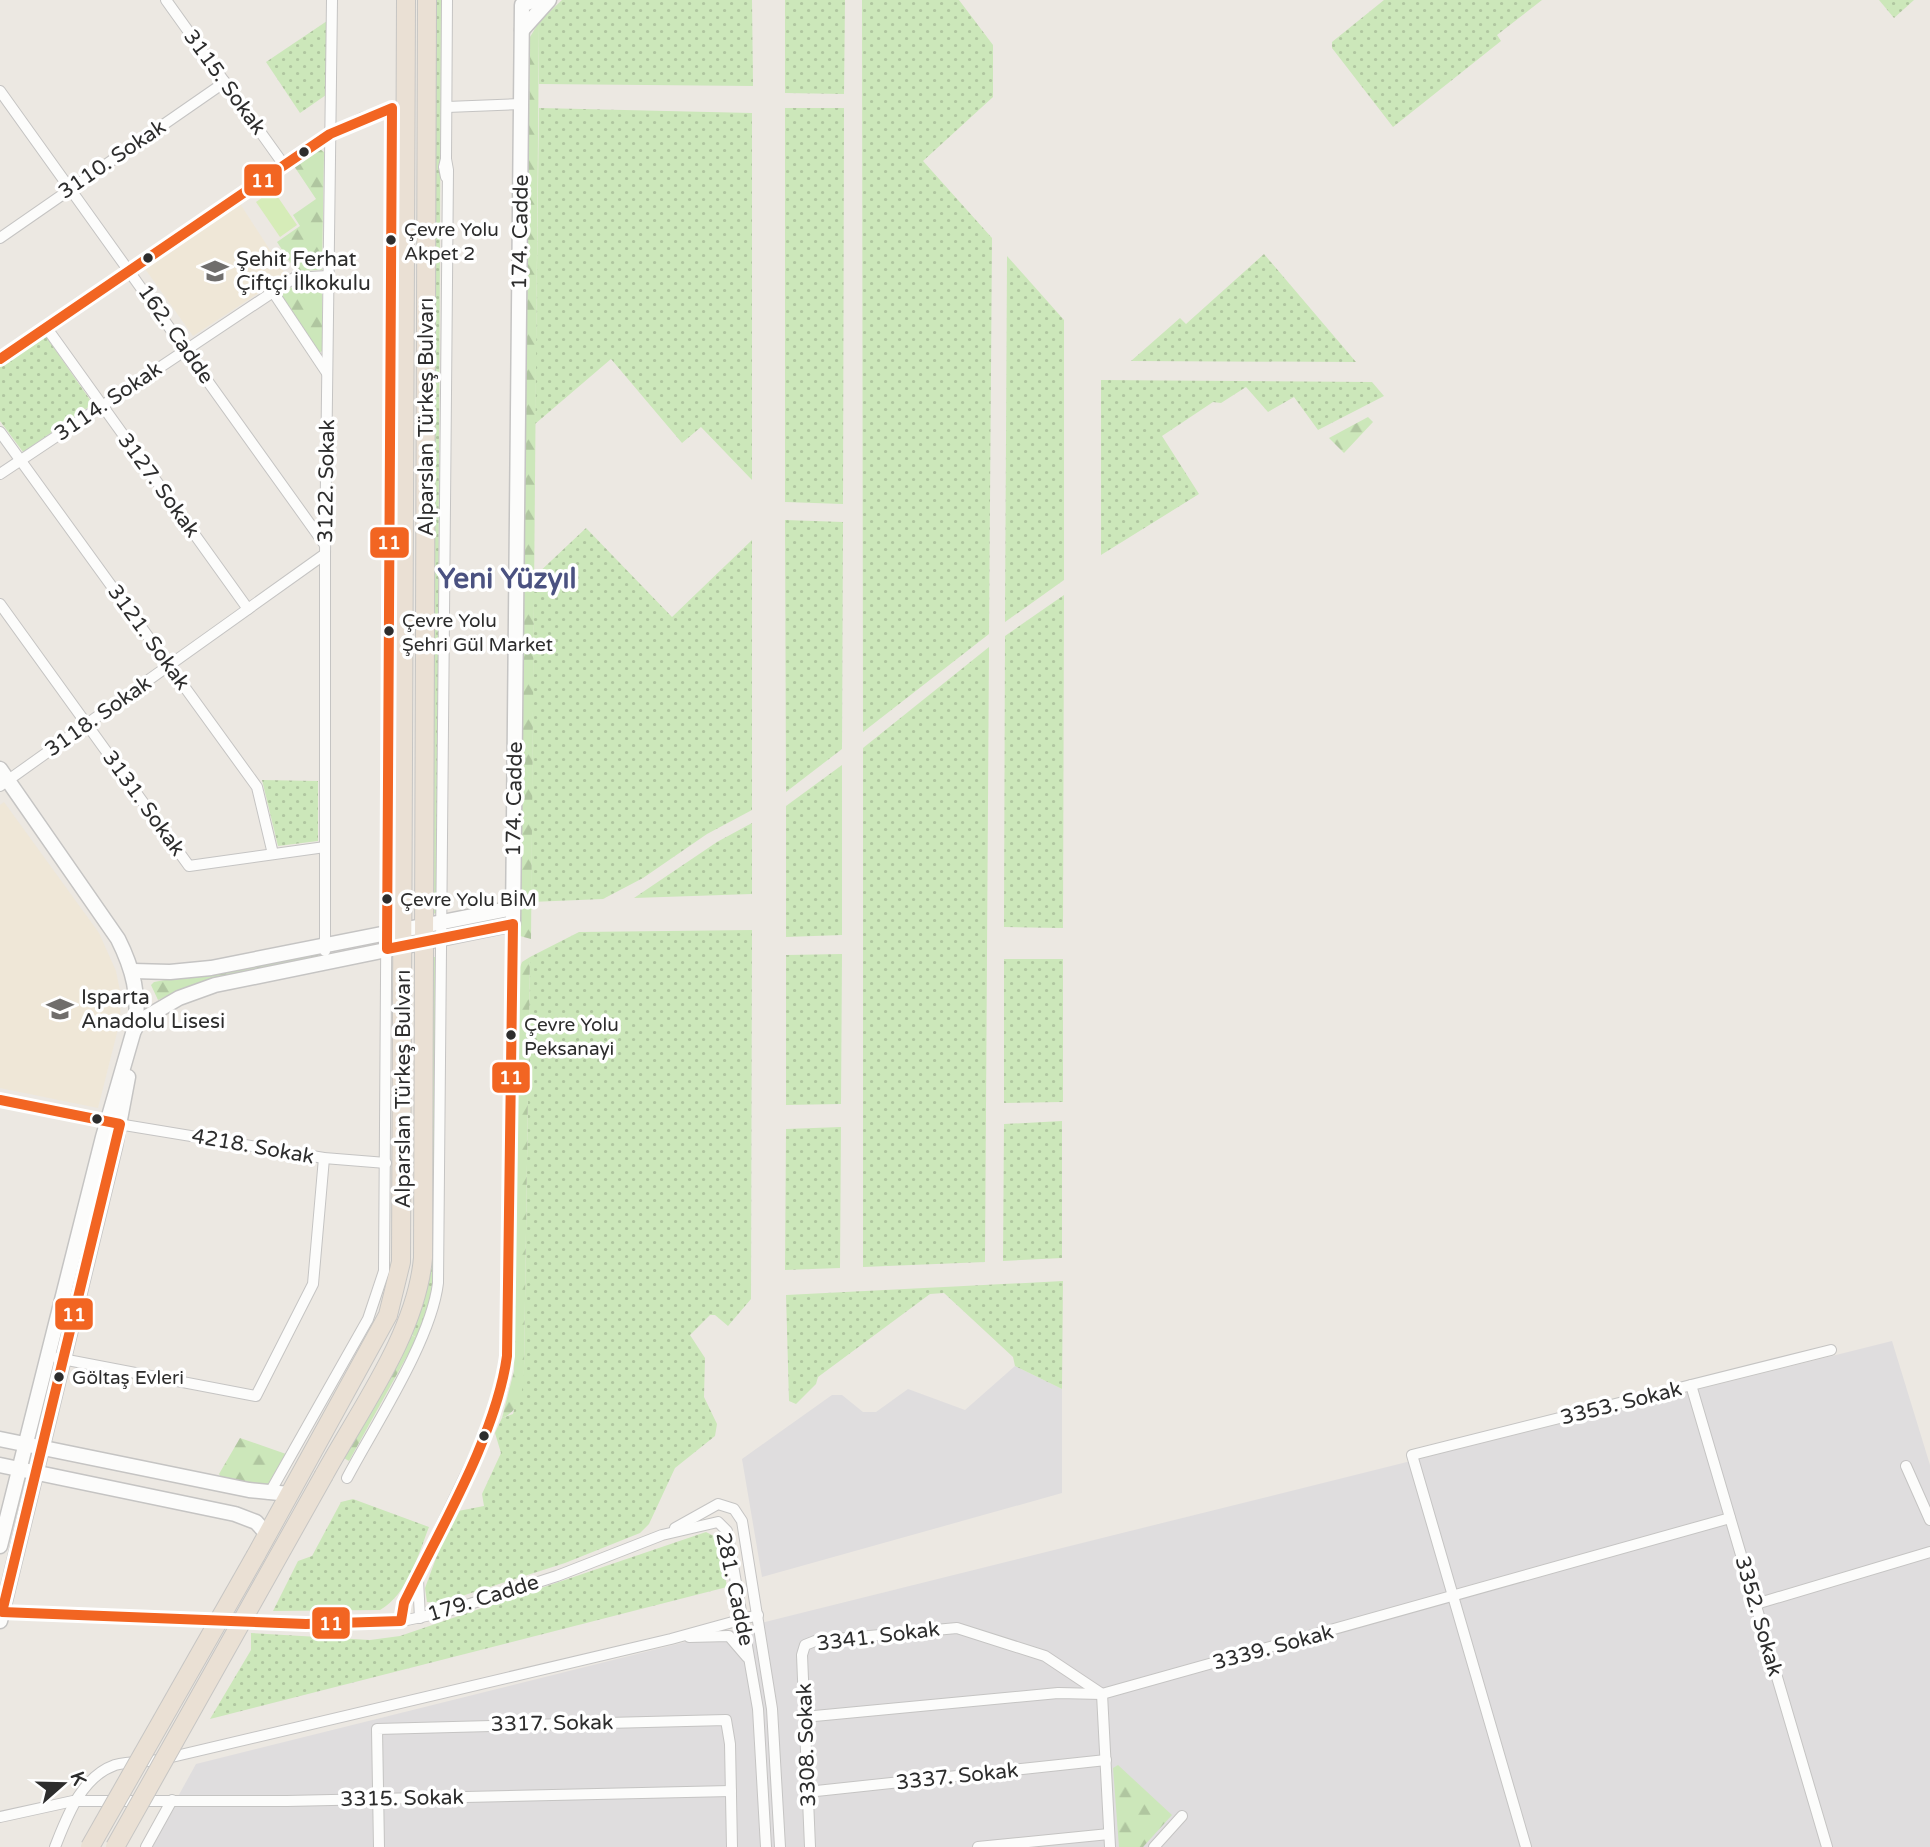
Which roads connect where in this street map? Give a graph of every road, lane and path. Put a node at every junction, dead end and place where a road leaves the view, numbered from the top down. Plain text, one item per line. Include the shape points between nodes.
1 (166, 0) edge
2 (332, 0) edge
3 (406, 0) edge
4 (427, 0) edge
5 (447, 0) edge
6 (549, 0) edge
7 (526, 2) edge
8 (522, 30) junction
9 (225, 82) junction
10 (0, 91) edge
11 (521, 104) junction
12 (399, 106) junction
13 (447, 107) junction
14 (330, 134) junction
15 (284, 165) junction
16 (70, 187) junction
17 (0, 238) edge
18 (130, 269) junction
19 (328, 276) junction
20 (273, 292) junction
21 (46, 327) junction
22 (186, 348) junction
23 (0, 359) edge
24 (327, 373) junction
25 (102, 405) junction
26 (0, 432) edge
27 (21, 460) junction
28 (0, 474) edge
29 (325, 550) junction
30 (0, 604) edge
31 (248, 609) junction
32 (169, 665) junction
33 (87, 724) junction
34 (3, 778) edge
35 (325, 847) junction
36 (273, 854) junction
37 (513, 908) junction
38 (513, 924) junction
39 (433, 932) junction
40 (395, 940) junction
41 (325, 946) junction
42 (325, 962) junction
43 (132, 971) junction
44 (136, 1023) junction
45 (0, 1100) edge
46 (113, 1123) junction
47 (324, 1158) junction
48 (386, 1163) junction
49 (1830, 1350) dead end
50 (48, 1356) junction
51 (64, 1359) junction
52 (1691, 1385) junction
53 (0, 1439) edge
54 (25, 1444) junction
55 (42, 1447) junction
56 (0, 1465) edge
57 (1906, 1466) dead end
58 (19, 1469) junction
59 (36, 1472) junction
60 (347, 1478) dead end
61 (269, 1494) junction
62 (289, 1494) junction
63 (1730, 1518) junction
64 (1930, 1520) edge
65 (267, 1534) junction
66 (662, 1535) junction
67 (0, 1546) edge
68 (1930, 1552) edge
69 (418, 1579) junction
70 (1454, 1597) junction
71 (1756, 1604) junction
72 (758, 1615) junction
73 (1, 1616) edge
74 (420, 1618) junction
75 (741, 1619) junction
76 (401, 1621) junction
77 (671, 1639) junction
78 (805, 1645) joint
79 (751, 1662) junction
80 (1102, 1694) junction
81 (804, 1717) junction
82 (1106, 1760) junction
83 (731, 1791) junction
84 (807, 1792) junction
85 (378, 1799) junction
86 (172, 1800) junction
87 (73, 1801) junction
88 (1182, 1816) dead end
89 (0, 1817) edge
90 (1109, 1834) junction
91 (55, 1847) edge
92 (90, 1847) edge
93 (115, 1847) edge
94 (146, 1847) edge
95 (379, 1847) edge
96 (732, 1847) edge
97 (766, 1847) edge
98 (780, 1847) edge
99 (810, 1847) edge
100 (978, 1847) edge
101 (1110, 1847) edge
102 (1154, 1847) edge
103 (1526, 1847) edge
104 (1827, 1847) edge

1 - 9 street, 3115. Sokak
2 - 14 street, 3122. Sokak
3 - 12 highway, Alparslan Türkeş Bulvarı
4 - 39 highway, Alparslan Türkeş Bulvarı
5 - 13 street
6 - 8 main road
7 - 8 main road, 174. Cadde
8 - 11 main road, 174. Cadde
9 - 15 street, 3115. Sokak
9 - 16 street, 3110. Sokak
10 - 16 street, 162. Cadde
11 - 13 street
11 - 37 main road, 174. Cadde
12 - 14 street
12 - 40 highway, Alparslan Türkeş Bulvarı
13 - 39 street
14 - 15 street
14 - 19 street, 3122. Sokak
15 - 18 street
16 - 17 street, 3110. Sokak
16 - 18 street, 162. Cadde
18 - 21 street
18 - 22 street, 162. Cadde
19 - 20 street, 3114. Sokak via 294,278
19 - 24 street, 3122. Sokak
20 - 22 street, 3114. Sokak
20 - 24 street
21 - 23 street
21 - 25 street, 3127. Sokak
22 - 25 street, 3114. Sokak
22 - 29 street, 162. Cadde
24 - 29 street, 3122. Sokak
25 - 27 street, 3114. Sokak
25 - 31 street, 3127. Sokak
26 - 27 street, 3121. Sokak
27 - 28 street, 3114. Sokak
27 - 32 street, 3121. Sokak
29 - 31 street, 3118. Sokak
29 - 35 street, 3122. Sokak
30 - 33 street, 3131. Sokak
31 - 32 street, 3118. Sokak
32 - 33 street, 3118. Sokak
32 - 36 street, 3121. Sokak via 257,787
33 - 34 street, 3118. Sokak
33 - 36 street, 3131. Sokak via 189,866
34 - 43 main road via 103,915
35 - 36 street
35 - 41 street, 3122. Sokak
37 - 38 main road, 174. Cadde
37 - 39 main road
38 - 39 main road
38 - 69 street, 174. Cadde via 505,1373 492,1420
39 - 40 main road
39 - 60 street via 437,1294 421,1340
39 - 93 highway, Alparslan Türkeş Bulvarı, bridge via 418,1291 406,1324 324,1475
40 - 41 main road
40 - 42 main road
40 - 48 street
40 - 62 highway, Alparslan Türkeş Bulvarı via 400,1275 388,1315
41 - 42 street, 3122. Sokak
41 - 43 main road via 211,968
42 - 44 main road via 200,989
43 - 44 main road
44 - 46 main road
45 - 46 street, 4218. Sokak
46 - 47 street, 4218. Sokak
46 - 50 main road
46 - 51 main road
47 - 48 street, 4218. Sokak
47 - 51 street via 313,1284 256,1396
48 - 61 street via 386,1251 375,1305
49 - 52 street, 3353. Sokak
50 - 51 street
50 - 54 main road
51 - 55 main road
52 - 63 street, 3352. Sokak
52 - 70 street, 3353. Sokak via 1412,1455
53 - 54 main road
54 - 55 main road
54 - 58 main road
55 - 59 main road
55 - 61 main road
56 - 58 main road
57 - 64 street
58 - 59 main road
58 - 67 main road
59 - 65 main road via 235,1514 256,1522
59 - 73 main road
61 - 62 main road
62 - 65 highway, Alparslan Türkeş Bulvarı
63 - 70 street, 3339. Sokak
63 - 71 street, 3352. Sokak
65 - 92 highway, Alparslan Türkeş Bulvarı, bridge
66 - 72 street, 281. Cadde via 715,1505 734,1509 744,1526
66 - 74 street, 179. Cadde via 568,1572
66 - 75 street, 281. Cadde via 706,1522 724,1525
68 - 71 street
69 - 74 street
69 - 76 street, 174. Cadde via 404,1603
70 - 80 street, 3339. Sokak
70 - 103 street
71 - 104 street, 3352. Sokak
72 - 75 street
72 - 98 street, 281. Cadde via 772,1709
73 - 76 street, 179. Cadde via 306,1624
74 - 76 street, 179. Cadde
75 - 77 street
75 - 79 street, 281. Cadde
77 - 79 street via 729,1636
77 - 87 street via 159,1760 117,1765
78 - 80 street, 3341. Sokak via 957,1628 1045,1656
78 - 81 street, 3308. Sokak
79 - 97 street, 281. Cadde
80 - 81 street, 3339. Sokak via 1058,1693
80 - 82 street
81 - 84 street, 3308. Sokak
82 - 84 street, 3337. Sokak
82 - 90 street
83 - 85 street, 3315. Sokak
83 - 85 street, 3317. Sokak via 726,1720 377,1729
83 - 96 street
84 - 99 street, 3308. Sokak
85 - 86 street, 3315. Sokak
85 - 95 street
86 - 87 street, 3315. Sokak
86 - 94 street
87 - 89 street, 3315. Sokak
87 - 91 street
88 - 102 street
90 - 100 street
90 - 101 street

